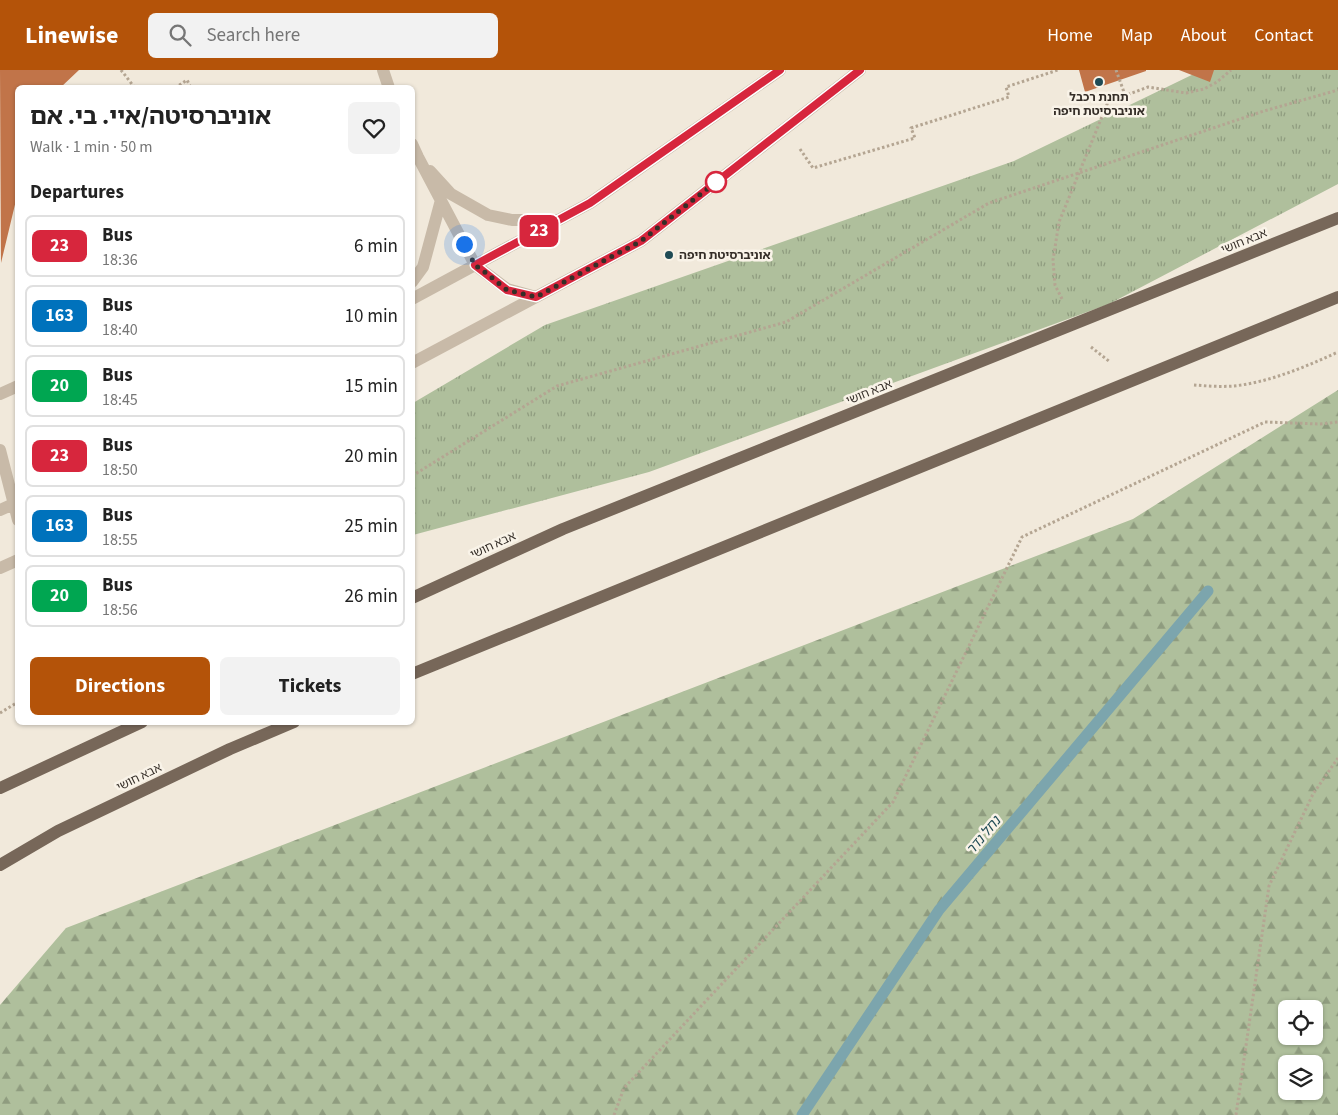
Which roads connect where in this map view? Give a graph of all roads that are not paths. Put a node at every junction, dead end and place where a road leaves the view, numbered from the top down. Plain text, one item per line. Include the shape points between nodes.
1 (384, 70) edge
2 (780, 70) edge
3 (860, 70) edge
4 (388, 85) edge
5 (415, 150) edge
6 (418, 157) junction
7 (440, 200) junction
8 (1338, 218) edge
9 (559, 220) junction
10 (475, 265) junction
11 (415, 278) edge
12 (415, 297) edge
13 (536, 297) junction
14 (1338, 297) edge
15 (415, 361) edge
16 (15, 387) edge
17 (0, 394) edge
18 (0, 450) edge
19 (15, 500) edge
20 (15, 503) edge
21 (0, 510) edge
22 (15, 561) edge
23 (0, 568) edge
24 (415, 597) edge
25 (415, 673) edge
26 (136, 725) edge
27 (287, 725) edge
28 (0, 788) edge
29 (0, 865) edge

1 - 4 lane
2 - 9 lane via 590,203
3 - 13 lane via 641,241
5 - 6 lane
6 - 7 lane
6 - 9 lane via 451,194 488,216 512,220
7 - 10 lane
7 - 11 lane via 423,267
8 - 24 main road, אבא חושי via 562,529
9 - 10 lane
10 - 12 lane
10 - 13 lane via 507,290
13 - 15 lane
14 - 25 main road
16 - 17 lane
18 - 19 lane
20 - 21 lane
22 - 23 lane
26 - 28 main road
27 - 29 main road, אבא חושי via 230,748 58,831

